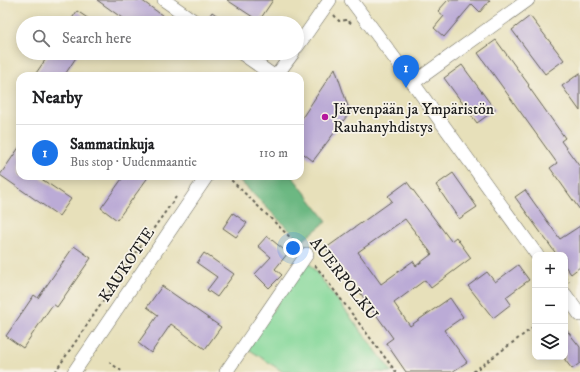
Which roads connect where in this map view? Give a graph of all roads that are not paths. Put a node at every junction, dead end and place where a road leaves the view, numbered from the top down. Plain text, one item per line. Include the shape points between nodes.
1 (164, 0) edge
2 (330, 0) edge
3 (350, 0) edge
4 (528, 0) edge
5 (187, 16) edge
6 (304, 37) edge
7 (251, 60) edge
8 (288, 60) edge
9 (269, 72) edge
10 (278, 72) edge
11 (413, 83) junction
12 (204, 180) edge
13 (535, 252) edge
14 (307, 254) road end
15 (568, 298) edge
16 (580, 315) edge
17 (74, 372) edge
18 (226, 372) edge

1 - 5 street
2 - 6 street
3 - 11 street
4 - 11 street
7 - 9 street
8 - 10 street
11 - 13 street
12 - 17 street, KAUKOTIE
14 - 18 street
15 - 16 street

